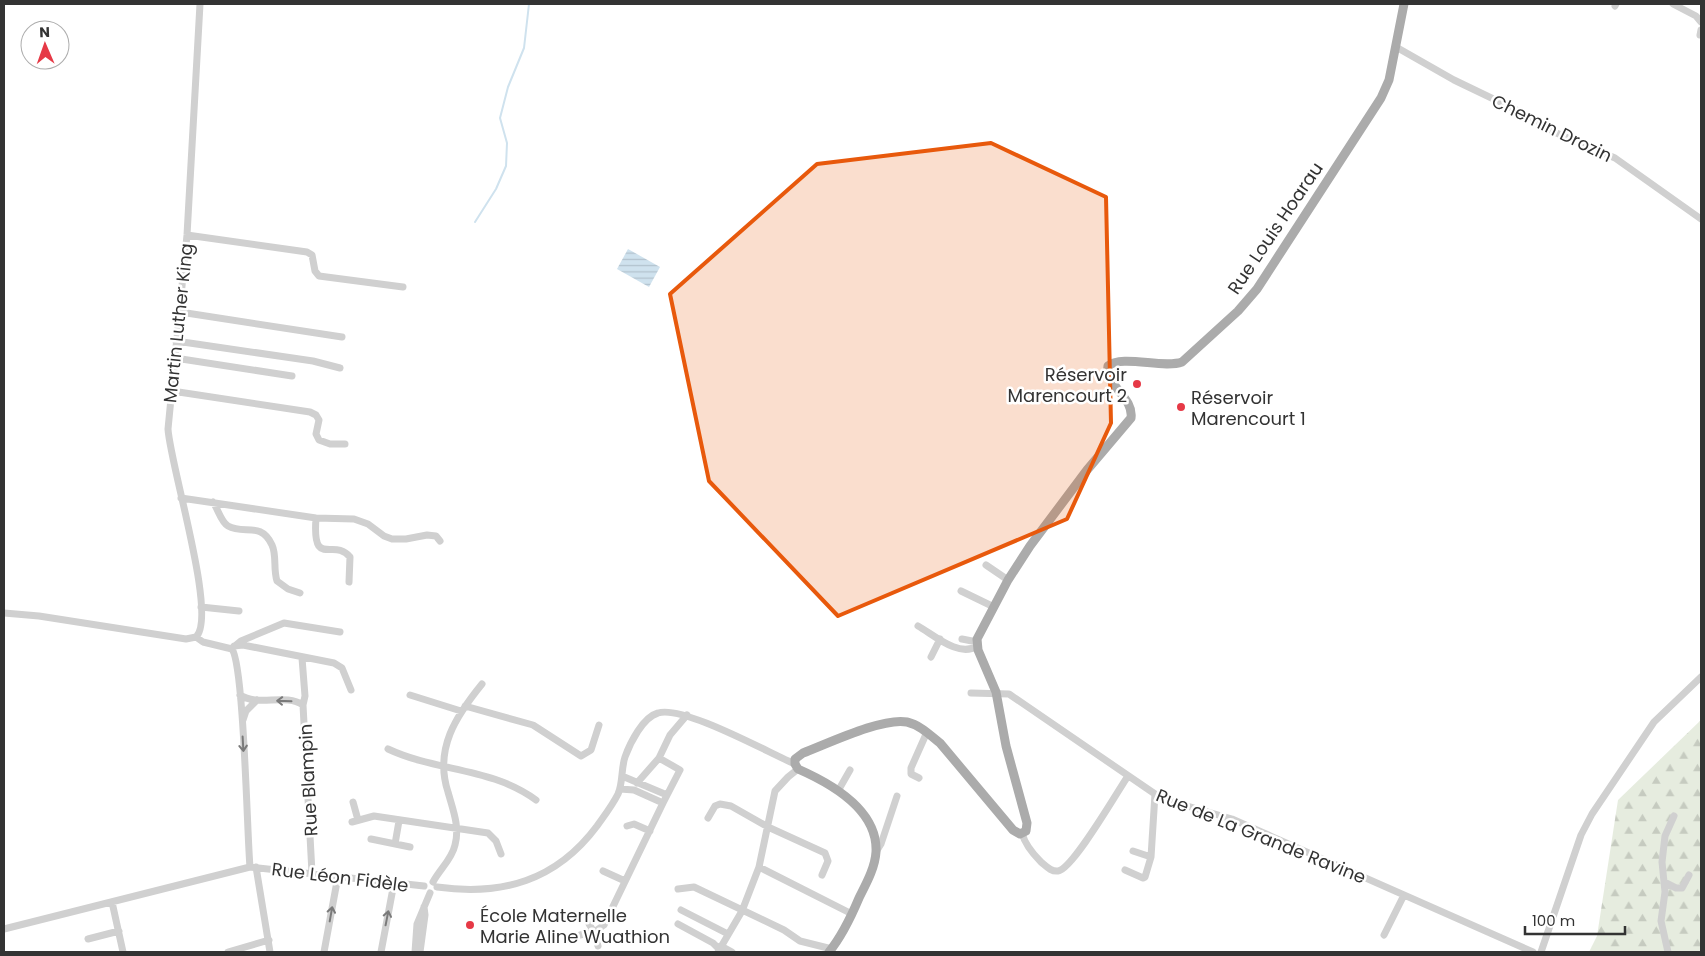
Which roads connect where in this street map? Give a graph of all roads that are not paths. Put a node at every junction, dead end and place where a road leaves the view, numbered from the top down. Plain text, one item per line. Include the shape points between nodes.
1 (200, 4) edge
2 (1404, 4) edge
3 (1673, 4) edge
4 (1701, 22) edge
5 (1396, 48) junction
6 (1701, 219) edge
7 (186, 235) junction
8 (403, 287) dead end
9 (180, 312) junction
10 (342, 337) dead end
11 (176, 341) junction
12 (175, 358) junction
13 (340, 368) dead end
14 (292, 376) dead end
15 (172, 391) junction
16 (345, 444) dead end
17 (181, 498) junction
18 (213, 502) junction
19 (316, 518) junction
20 (440, 541) dead end
21 (986, 565) dead end
22 (1008, 580) junction
23 (349, 582) dead end
24 (961, 591) dead end
25 (300, 593) dead end
26 (201, 607) junction
27 (994, 607) junction
28 (239, 611) dead end
29 (4, 613) edge
30 (918, 626) dead end
31 (340, 632) dead end
32 (196, 637) junction
33 (939, 638) junction
34 (962, 638) dead end
35 (977, 644) junction
36 (932, 646) dead end
37 (233, 647) junction
38 (931, 656) dead end
39 (302, 658) junction
40 (1701, 677) edge
41 (482, 684) dead end
42 (351, 690) dead end
43 (996, 692) junction
44 (971, 693) dead end
45 (410, 695) dead end
46 (240, 696) junction
47 (257, 700) junction
48 (303, 705) junction
49 (463, 709) junction
50 (687, 715) junction
51 (242, 724) junction
52 (599, 725) dead end
53 (927, 732) junction
54 (388, 749) dead end
55 (659, 758) junction
56 (444, 766) junction
57 (796, 767) junction
58 (850, 770) dead end
59 (622, 776) junction
60 (1128, 776) junction
61 (920, 778) dead end
62 (637, 783) junction
63 (620, 789) junction
64 (838, 791) junction
65 (1154, 794) junction
66 (667, 795) junction
67 (897, 796) dead end
68 (536, 800) dead end
69 (353, 802) dead end
70 (663, 803) junction
71 (1674, 816) dead end
72 (708, 818) dead end
73 (399, 821) junction
74 (627, 826) dead end
75 (768, 826) junction
76 (457, 829) junction
77 (650, 831) junction
78 (1022, 834) junction
79 (371, 839) dead end
80 (395, 844) junction
81 (410, 847) dead end
82 (1133, 851) dead end
83 (876, 852) junction
84 (501, 854) dead end
85 (1151, 857) junction
86 (253, 867) junction
87 (759, 867) junction
88 (1125, 870) dead end
89 (603, 871) dead end
90 (312, 873) junction
91 (1689, 875) dead end
92 (338, 876) junction
93 (822, 876) dead end
94 (625, 881) junction
95 (1664, 882) junction
96 (394, 883) junction
97 (435, 884) junction
98 (424, 886) junction
99 (678, 889) dead end
100 (430, 893) junction
101 (1404, 895) junction
102 (112, 902) junction
103 (424, 907) junction
104 (681, 910) dead end
105 (742, 911) junction
106 (852, 914) junction
107 (589, 924) dead end
108 (678, 924) dead end
109 (4, 930) edge
110 (119, 931) junction
111 (594, 932) junction
112 (728, 934) junction
113 (580, 935) dead end
114 (1384, 935) dead end
115 (88, 939) dead end
116 (268, 940) junction
117 (598, 946) dead end
118 (719, 949) edge
119 (831, 951) edge
120 (123, 952) edge
121 (228, 952) edge
122 (270, 952) edge
123 (324, 952) edge
124 (381, 952) edge
125 (415, 952) edge
126 (420, 952) edge
127 (732, 952) edge
128 (1533, 952) edge
129 (1541, 952) edge
130 (1668, 952) edge

1 - 7 street, Martin Luther King
2 - 5 main road, Rue Louis Hoarau
3 - 4 street
5 - 6 street, Chemin Drozin via 1554,132 1614,158
5 - 22 main road, Rue Louis Hoarau via 1382,98 1248,300 1182,362 1117,362 1108,366 1108,375 1129,405 1130,418 1057,509
7 - 8 street via 307,252 312,254 319,276
7 - 9 street, Martin Luther King
9 - 10 street
9 - 11 street, Martin Luther King
11 - 12 street, Martin Luther King
11 - 13 street via 313,361
12 - 14 street
12 - 15 street, Martin Luther King
15 - 16 street via 310,412 318,418 316,434 319,440
15 - 17 street, Martin Luther King via 169,441
17 - 18 street
17 - 26 street, Martin Luther King via 196,564
18 - 19 street
18 - 25 street via 226,524 234,528 254,529 268,539 274,552 277,581 288,590
19 - 20 street via 354,519 392,539 427,535 436,536
19 - 23 street via 317,544 324,549 347,553 350,557
21 - 22 street
22 - 27 main road, Rue Louis Hoarau
24 - 27 street
26 - 28 street
26 - 32 street, Martin Luther King via 201,631
27 - 35 main road, Rue Louis Hoarau
29 - 32 street via 186,639
30 - 33 street
31 - 37 street via 284,623 241,640
32 - 37 street via 203,642
33 - 35 street via 964,651
33 - 36 street
33 - 38 street
34 - 35 street
35 - 43 main road
37 - 39 street via 243,645
37 - 46 street
39 - 42 street via 340,666
39 - 48 street
40 - 129 street via 1654,722 1592,814 1581,835
41 - 49 street
43 - 44 street
43 - 60 street, Rue de La Grande Ravine via 1009,694
43 - 78 main road via 1006,746 1027,823
45 - 49 street
46 - 47 street, Rue Blampin
46 - 51 street
48 -> 47 street, Rue Blampin via 293,701
47 - 51 street via 246,711
48 - 90 street, Rue Blampin
49 - 52 street via 533,725 581,756 591,750
49 - 56 street via 449,735
50 - 55 street via 670,735
50 - 57 street
50 - 59 street via 665,712 649,718 625,758
51 -> 86 street
53 - 57 main road via 911,723 891,722 803,753 796,757
53 - 61 street via 911,768 911,774
53 - 78 main road via 1013,830
54 - 56 street
55 - 62 street
55 - 66 street via 680,770
56 - 68 street via 506,782
56 - 76 street
57 - 64 main road
57 - 75 street via 775,791
58 - 64 street
59 - 62 street
59 - 63 street
60 - 65 street, Rue de La Grande Ravine
60 - 78 street via 1079,852 1063,869 1048,868 1025,844
62 - 66 street
63 - 70 street via 634,790
63 - 97 street via 590,836 558,865 538,876 514,886 494,889
64 - 83 main road via 867,822
65 - 85 street
65 - 101 street, Rue de La Grande Ravine via 1232,820
66 - 70 street
67 - 83 street
69 - 73 street via 355,821 374,816
70 - 77 street
71 - 95 street via 1665,836
72 - 75 street via 715,806 726,804
73 - 76 street
73 - 80 street
74 - 77 street via 634,824
75 - 87 street
75 - 93 street via 827,855
76 - 84 street via 492,835
76 - 97 street via 454,850
77 - 94 street
79 - 80 street
80 - 81 street
82 - 85 street
83 - 106 main road via 872,871
85 - 88 street via 1144,878
86 - 90 street, Rue Léon Fidèle
86 - 102 street
86 - 116 street
87 - 105 street
87 - 106 street
89 - 94 street
90 - 92 street, Rue Léon Fidèle
91 - 95 street via 1682,888
92 - 96 street, Rue Léon Fidèle
123 -> 92 street
94 - 111 street via 607,921
95 - 130 street via 1666,892 1661,921
96 - 98 street, Rue Léon Fidèle
124 -> 96 street
97 - 98 street via 428,881
97 - 100 street via 434,892
98 - 100 street
99 - 105 street via 694,887
100 - 103 street
101 - 114 street
101 - 128 street, Rue de La Grande Ravine
102 - 109 street
102 - 110 street
103 - 125 street via 417,924
103 - 126 street
104 - 112 street
105 - 112 street
105 - 119 street via 800,941
106 - 119 main road
107 - 111 street
108 - 118 street
110 - 115 street
110 - 120 street
111 - 113 street
111 - 117 street
112 - 118 street
116 - 121 street
116 - 122 street
118 - 127 street

